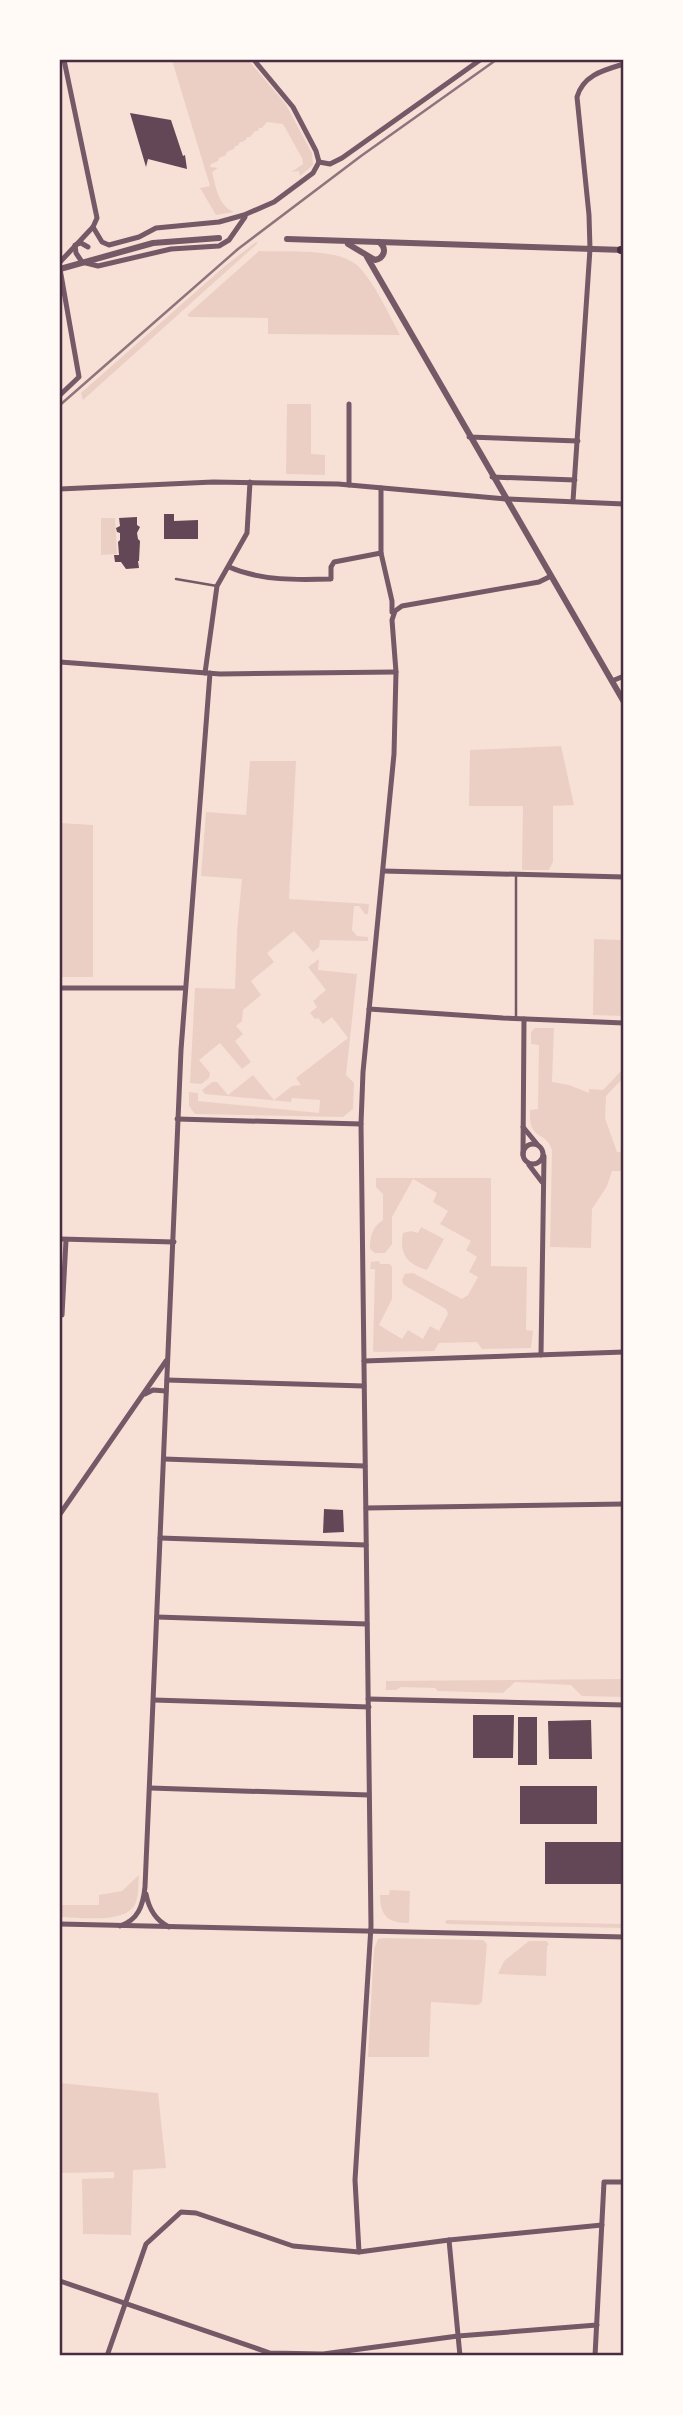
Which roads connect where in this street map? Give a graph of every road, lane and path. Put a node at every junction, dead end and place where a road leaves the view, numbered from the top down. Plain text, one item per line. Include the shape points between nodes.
1 (64, 60) edge
2 (254, 60) edge
3 (480, 60) edge
4 (624, 64) edge
5 (320, 162) junction
6 (250, 213) junction
7 (219, 222) junction
8 (91, 230) junction
9 (231, 236) junction
10 (219, 237) dead end
11 (286, 239) dead end
12 (375, 241) junction
13 (339, 242) junction
14 (406, 243) junction
15 (75, 245) junction
16 (88, 247) junction
17 (590, 249) junction
18 (623, 250) edge
19 (383, 255) junction
20 (102, 256) junction
21 (367, 256) junction
22 (82, 261) junction
23 (60, 262) edge
24 (60, 269) edge
25 (382, 284) junction
26 (60, 395) edge
27 (349, 404) dead end
28 (469, 437) junction
29 (578, 441) junction
30 (492, 477) junction
31 (575, 480) junction
32 (250, 482) junction
33 (349, 485) junction
34 (381, 488) junction
35 (60, 489) edge
36 (506, 499) junction
37 (573, 501) junction
38 (624, 504) edge
39 (381, 554) junction
40 (229, 567) junction
41 (551, 576) junction
42 (176, 579) dead end
43 (217, 586) junction
44 (392, 601) junction
45 (399, 608) junction
46 (392, 617) junction
47 (60, 662) edge
48 (396, 672) junction
49 (207, 673) junction
50 (624, 676) edge
51 (612, 681) junction
52 (624, 702) edge
53 (383, 870) junction
54 (516, 874) junction
55 (624, 877) edge
56 (60, 988) edge
57 (185, 988) junction
58 (369, 1009) junction
59 (516, 1019) junction
60 (524, 1019) junction
61 (624, 1023) edge
62 (177, 1119) junction
63 (361, 1124) junction
64 (522, 1124) junction
65 (540, 1146) junction
66 (523, 1155) junction
67 (544, 1156) junction
68 (527, 1163) junction
69 (544, 1189) junction
70 (63, 1240) edge
71 (174, 1242) junction
72 (62, 1315) dead end
73 (624, 1352) edge
74 (541, 1355) junction
75 (167, 1359) junction
76 (364, 1361) junction
77 (167, 1380) junction
78 (364, 1386) junction
79 (166, 1391) junction
80 (140, 1399) junction
81 (164, 1459) junction
82 (365, 1466) junction
83 (624, 1504) edge
84 (366, 1508) junction
85 (60, 1514) edge
86 (160, 1538) junction
87 (366, 1545) junction
88 (157, 1617) junction
89 (368, 1624) junction
90 (368, 1699) junction
91 (154, 1700) junction
92 (624, 1705) edge
93 (369, 1707) junction
94 (150, 1788) junction
95 (369, 1795) junction
96 (145, 1887) junction
97 (60, 1924) edge
98 (120, 1926) junction
99 (172, 1927) junction
100 (370, 1932) junction
101 (624, 1937) edge
102 (624, 2182) edge
103 (602, 2225) junction
104 (449, 2240) junction
105 (359, 2252) junction
106 (60, 2281) edge
107 (125, 2304) junction
108 (597, 2325) junction
109 (458, 2336) junction
110 (107, 2356) edge
111 (460, 2356) edge
112 (595, 2356) edge

1 - 8 street via 96,215
2 - 5 street via 293,107
3 - 5 street via 342,158 330,164
4 - 17 street via 587,79 577,97
5 - 6 street via 316,171 279,198
6 - 7 street
6 - 9 street
7 - 8 street via 156,228 110,245
7 - 9 street via 230,225
8 - 15 street
8 - 16 street
9 - 22 street via 219,246 171,249 102,265
10 - 20 street via 162,242
11 - 13 street
12 - 13 street
12 - 14 street
12 - 19 street via 383,246
12 - 21 street via 365,247
13 - 21 street
14 - 17 street
14 - 19 street
15 - 16 street
15 - 22 street
15 - 23 street
16 - 20 street
17 - 18 street
17 - 29 street
19 - 21 street via 375,260
19 - 25 street via 379,268
20 - 22 street
21 - 25 street
22 - 24 street
24 - 26 street via 79,377
25 - 28 street
27 - 33 street
28 - 29 street
28 - 30 street
29 - 31 street
30 - 31 street
30 - 36 street
31 - 37 street
32 - 33 street
32 - 35 street
32 - 40 street via 247,533
33 - 34 street
34 - 36 street
34 - 39 street
36 - 37 street
36 - 41 street
37 - 38 street
39 - 40 street via 332,563 331,579 288,580
39 - 44 street
40 - 43 street
41 - 45 street
41 - 51 street
42 - 43 lane
43 - 49 street
44 - 45 street
44 - 46 street
45 - 46 street
46 - 48 street
47 - 49 street
48 - 49 street
48 - 53 street
49 - 57 street
50 - 51 street
51 - 52 street
53 - 54 street
53 - 58 street
54 - 55 street
54 - 59 lane
56 - 57 street
57 - 62 street
58 - 59 street
58 - 63 street
59 - 60 street
60 - 61 street
60 - 64 street
62 - 63 street
62 - 71 street
63 - 76 street
64 - 65 street via 528,1137
64 - 66 street
65 - 66 street via 530,1144
65 - 67 street
66 - 68 street
67 - 68 street via 536,1165
67 - 69 street
68 - 69 street via 540,1176
69 - 74 street
70 - 71 street
70 - 72 street
71 - 75 street
73 - 74 street
74 - 76 street
75 - 77 street
75 - 80 street
76 - 78 street
77 - 78 street
77 - 79 street
78 - 82 street
79 - 80 street via 153,1390
79 - 81 street
80 - 85 street
81 - 82 street
81 - 86 street
82 - 84 street
83 - 84 street
84 - 87 street
86 - 87 street
86 - 88 street
87 - 89 street
88 - 89 street
88 - 91 street
89 - 90 street
90 - 92 street
90 - 93 street
91 - 93 street
91 - 94 street
93 - 95 street
94 - 95 street
94 - 96 street
95 - 100 street
96 - 98 street via 138,1913
96 - 99 street via 153,1914
97 - 98 street
98 - 99 street
99 - 100 street
100 - 101 street
100 - 105 street via 355,2180
102 - 103 street via 604,2182
103 - 104 street
103 - 108 street
104 - 105 street
104 - 109 street
105 - 107 street via 293,2246 181,2212 146,2244
106 - 107 street
107 - 109 street via 270,2353 323,2354
107 - 110 street
108 - 109 street
108 - 112 street
109 - 111 street

